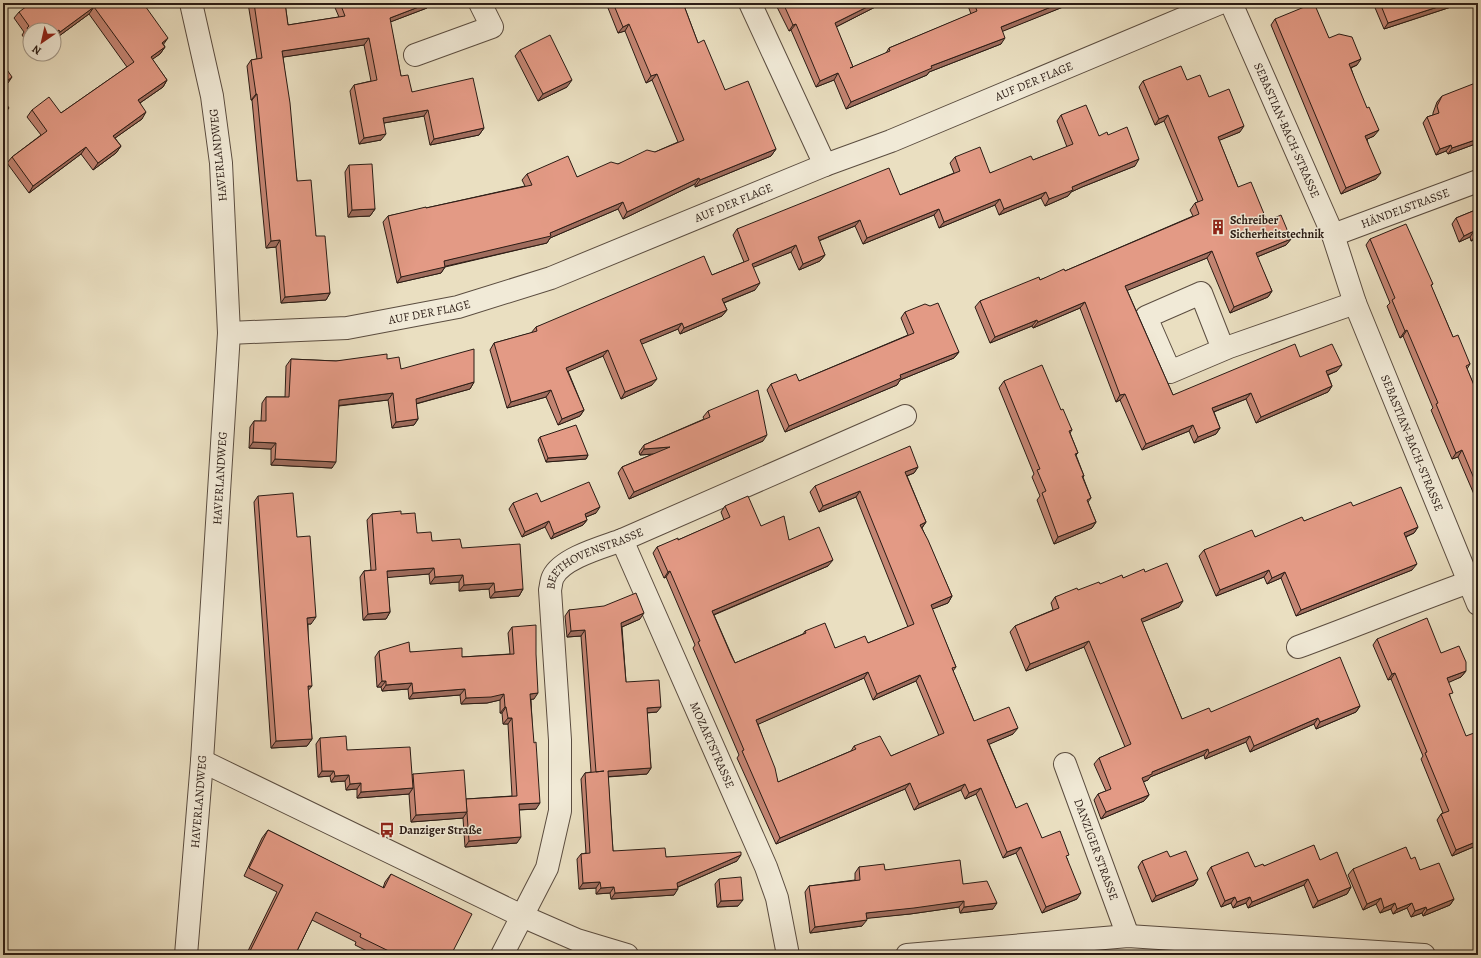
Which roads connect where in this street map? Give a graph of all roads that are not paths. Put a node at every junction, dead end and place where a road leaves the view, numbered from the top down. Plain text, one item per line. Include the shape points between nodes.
1 (191, 3) edge
2 (480, 3) edge
3 (750, 3) edge
4 (1220, 3) edge
5 (1231, 3) edge
6 (414, 55) dead end
7 (825, 165) junction
8 (1478, 182) edge
9 (1333, 235) junction
10 (1355, 303) junction
11 (229, 333) junction
12 (1223, 349) dead end
13 (905, 416) dead end
14 (622, 540) junction
15 (1469, 582) junction
16 (1478, 604) edge
17 (1298, 647) dead end
18 (202, 761) junction
19 (1065, 764) dead end
20 (522, 916) junction
21 (1128, 936) junction
22 (186, 955) edge
23 (502, 955) edge
24 (627, 955) edge
25 (788, 955) edge
26 (907, 955) edge
27 (1424, 955) edge

1 - 11 street, HAVERLANDWEG via 212,96 221,163
2 - 6 street via 492,28
3 - 7 street
4 - 7 street, AUF DER FLAGE via 891,141
5 - 9 street, SEBASTIAN-BACH-STRASSE
7 - 11 street, AUF DER FLAGE via 551,278 458,307 347,328
8 - 9 street, HÄNDELSTRASSE
9 - 10 street, SEBASTIAN-BACH-STRASSE
10 - 12 street
10 - 15 street, SEBASTIAN-BACH-STRASSE
11 - 18 street, HAVERLANDWEG
13 - 14 street, BEETHOVENSTRASSE
14 - 20 street, BEETHOVENSTRASSE via 563,565 553,577 550,590 560,740 560,811 547,868
14 - 25 street, MOZARTSTRASSE via 766,867 777,898
15 - 16 street, SEBASTIAN-BACH-STRASSE
15 - 17 street
18 - 20 street
18 - 22 street, HAVERLANDWEG
19 - 21 street, DANZIGER STRASSE
20 - 23 street, BEETHOVENSTRASSE
20 - 24 street via 577,940
21 - 26 street
21 - 27 street

